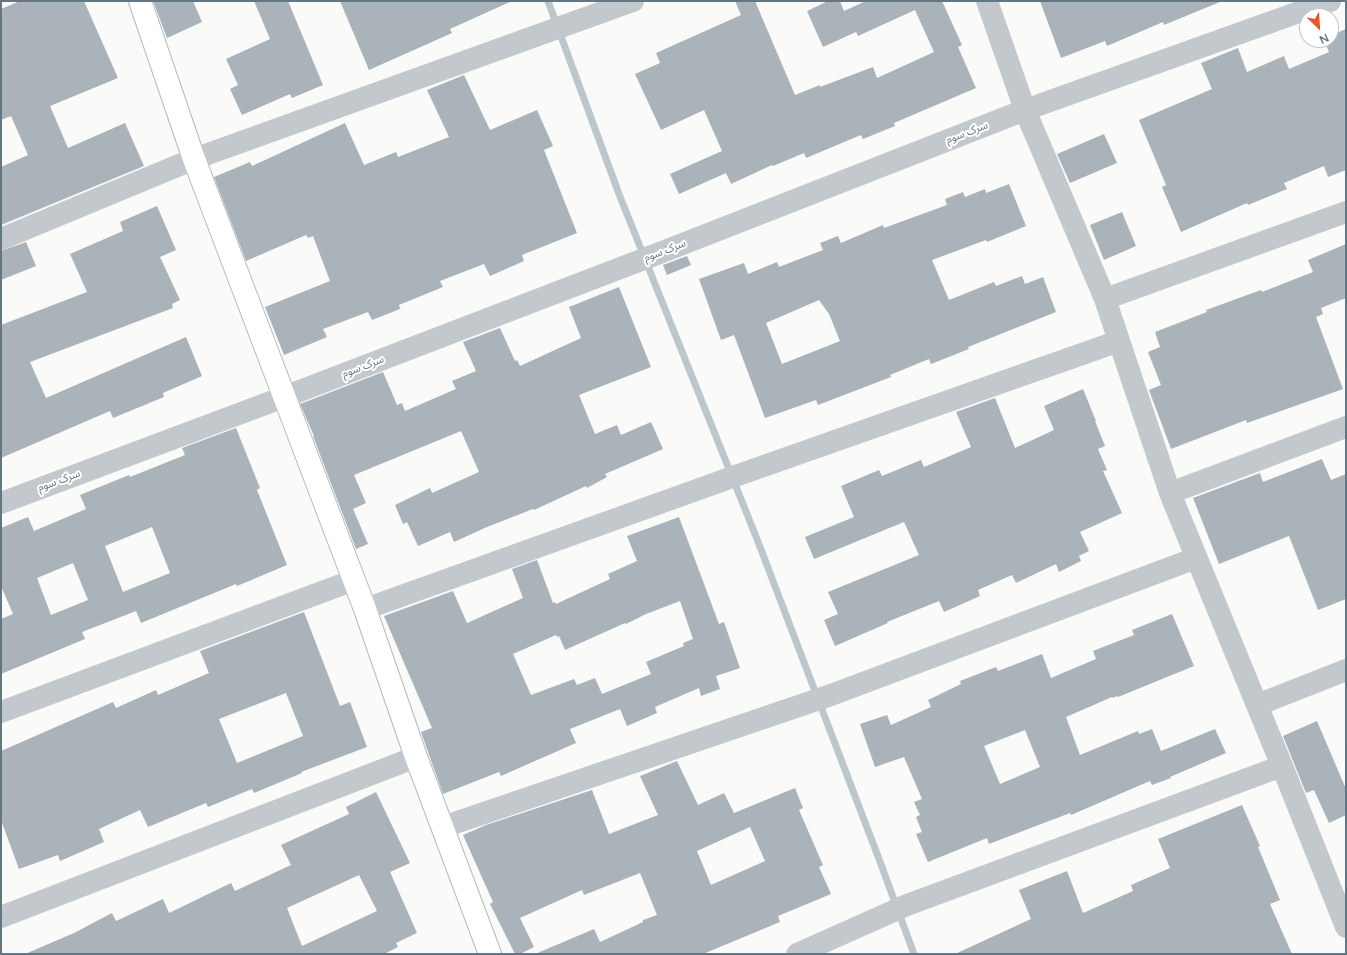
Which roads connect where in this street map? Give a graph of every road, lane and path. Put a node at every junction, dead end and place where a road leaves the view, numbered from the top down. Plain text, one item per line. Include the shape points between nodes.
1 (140, 1) edge
2 (633, 1) edge
3 (987, 1) edge
4 (1330, 1) edge
5 (1025, 110) junction
6 (194, 159) junction
7 (1346, 212) edge
8 (1, 239) edge
9 (1105, 299) junction
10 (1119, 341) junction
11 (284, 397) junction
12 (1346, 427) edge
13 (1170, 493) junction
14 (1, 502) edge
15 (1196, 558) junction
16 (354, 580) junction
17 (365, 610) junction
18 (1346, 670) edge
19 (1257, 705) junction
20 (1, 712) edge
21 (416, 758) junction
22 (1282, 766) junction
23 (443, 827) junction
24 (1, 917) edge
25 (1346, 926) edge
26 (490, 954) edge
27 (797, 954) edge

1 - 6 main road
2 - 6 street
3 - 5 street
4 - 5 street, سرک سوم
5 - 9 street
5 - 11 street, سرک سوم
6 - 8 street
6 - 11 main road
7 - 9 street
9 - 10 street
10 - 13 street
10 - 17 street
11 - 14 street, سرک سوم
11 - 16 main road
12 - 13 street
13 - 15 street
15 - 19 street
15 - 23 street via 831,695
16 - 17 main road
16 - 20 street
17 - 21 main road
18 - 19 street
19 - 22 street
21 - 23 main road
21 - 24 street
22 - 25 street
22 - 27 street via 907,905
23 - 26 main road

